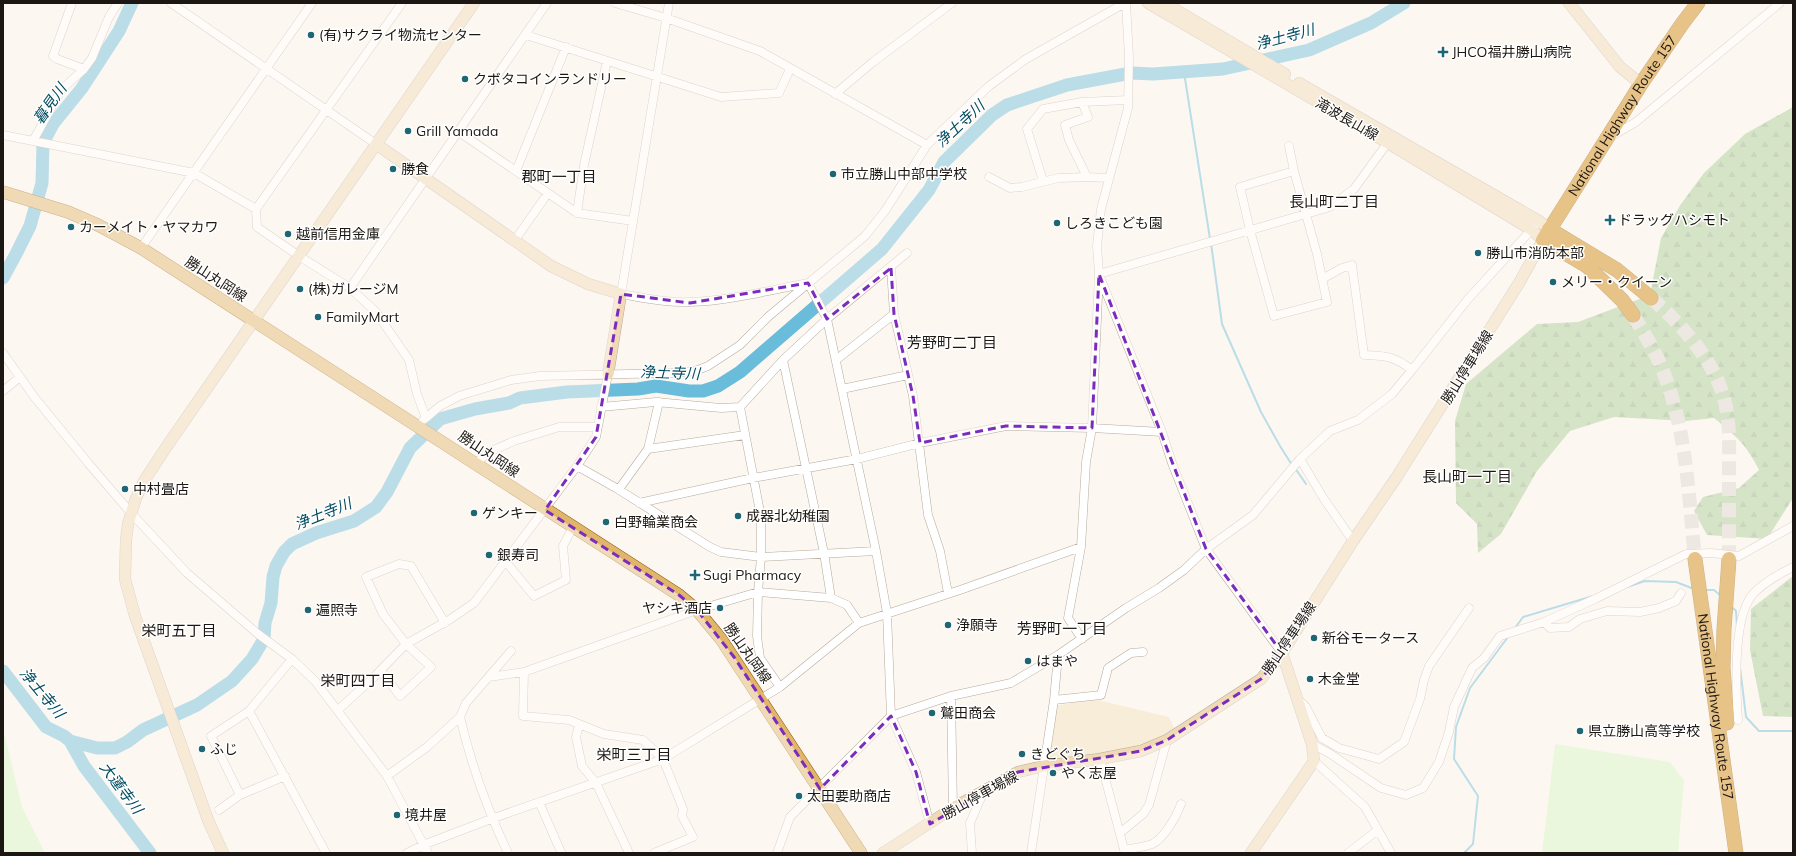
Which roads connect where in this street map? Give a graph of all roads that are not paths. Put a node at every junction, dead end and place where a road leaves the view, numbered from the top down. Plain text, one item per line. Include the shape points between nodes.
1 (72, 3) edge
2 (118, 3) edge
3 (171, 3) edge
4 (312, 3) edge
5 (402, 3) edge
6 (474, 3) edge
7 (547, 3) edge
8 (615, 3) edge
9 (669, 3) edge
10 (952, 3) edge
11 (1126, 3) edge
12 (1148, 3) edge
13 (1164, 3) edge
14 (1569, 3) edge
15 (1698, 3) edge
16 (1780, 3) edge
17 (666, 18) junction
18 (526, 35) junction
19 (566, 47) junction
20 (607, 61) junction
21 (84, 69) junction
22 (267, 69) junction
23 (790, 69) junction
24 (656, 76) junction
25 (1285, 79) junction
26 (1641, 84) junction
27 (835, 94) junction
28 (1128, 100) junction
29 (1082, 102) junction
30 (327, 110) junction
31 (459, 132) junction
32 (3, 135) edge
33 (1607, 138) junction
34 (1390, 139) junction
35 (35, 141) junction
36 (376, 144) junction
37 (927, 144) junction
38 (1289, 146) dead end
39 (516, 171) junction
40 (1294, 171) junction
41 (194, 173) junction
42 (990, 176) dead end
43 (1087, 177) junction
44 (426, 178) junction
45 (1108, 178) junction
46 (1043, 182) junction
47 (3, 192) edge
48 (548, 193) junction
49 (256, 209) junction
50 (577, 213) junction
51 (1306, 213) junction
52 (633, 221) junction
53 (1250, 230) junction
54 (1541, 230) junction
55 (515, 240) junction
56 (141, 248) junction
57 (907, 253) dead end
58 (299, 256) junction
59 (891, 268) junction
60 (1099, 274) junction
61 (1322, 279) junction
62 (808, 283) junction
63 (350, 288) junction
64 (621, 294) junction
65 (1651, 298) tunnel mouth
66 (894, 314) junction
67 (1633, 314) tunnel mouth
68 (826, 316) junction
69 (253, 322) junction
70 (3, 353) edge
71 (783, 360) junction
72 (836, 360) junction
73 (1412, 370) junction
74 (608, 374) junction
75 (908, 375) junction
76 (20, 377) junction
77 (842, 389) junction
78 (3, 391) edge
79 (659, 402) junction
80 (602, 405) junction
81 (740, 407) junction
82 (422, 422) junction
83 (598, 427) junction
84 (1092, 428) junction
85 (1162, 432) junction
86 (745, 435) junction
87 (920, 443) junction
88 (648, 449) junction
89 (857, 459) junction
90 (1300, 459) junction
91 (476, 463) junction
92 (577, 466) junction
93 (806, 468) junction
94 (753, 478) junction
95 (619, 489) junction
96 (639, 503) junction
97 (545, 510) junction
98 (131, 513) junction
99 (1793, 526) edge
100 (573, 527) junction
101 (1353, 541) junction
102 (1080, 547) junction
103 (1206, 549) junction
104 (876, 551) junction
105 (824, 554) junction
106 (761, 557) junction
107 (1695, 559) tunnel mouth
108 (1729, 559) tunnel mouth
109 (506, 562) junction
110 (1793, 567) edge
111 (758, 592) junction
112 (948, 593) junction
113 (1681, 593) dead end
114 (830, 598) junction
115 (1469, 608) dead end
116 (697, 610) junction
117 (887, 613) junction
118 (445, 622) junction
119 (1544, 622) junction
120 (858, 623) junction
121 (1082, 639) junction
122 (406, 644) junction
123 (511, 651) dead end
124 (1143, 652) dead end
125 (1282, 653) junction
126 (1058, 655) junction
127 (290, 658) junction
128 (381, 671) junction
129 (524, 672) junction
130 (489, 677) junction
131 (780, 687) junction
132 (950, 696) junction
133 (1298, 699) junction
134 (762, 700) junction
135 (1054, 700) junction
136 (338, 710) junction
137 (249, 712) junction
138 (891, 716) junction
139 (460, 717) junction
140 (1738, 720) dead end
141 (579, 725) junction
142 (1167, 740) junction
143 (1312, 744) junction
144 (663, 759) junction
145 (1100, 759) junction
146 (1314, 761) junction
147 (1044, 766) junction
148 (285, 776) junction
149 (387, 776) junction
150 (596, 784) junction
151 (820, 789) junction
152 (984, 791) junction
153 (240, 794) junction
154 (539, 802) junction
155 (1182, 804) dead end
156 (953, 808) junction
157 (219, 810) dead end
158 (491, 819) junction
159 (930, 824) junction
160 (1378, 830) junction
161 (1120, 833) junction
162 (423, 845) junction
163 (1124, 851) edge
164 (561, 852) edge
165 (223, 853) edge
166 (326, 853) edge
167 (407, 853) edge
168 (428, 853) edge
169 (508, 853) edge
170 (629, 853) edge
171 (654, 853) edge
172 (777, 853) edge
173 (861, 853) edge
174 (883, 853) edge
175 (972, 853) edge
176 (1031, 853) edge
177 (1251, 853) edge
178 (1348, 853) edge
179 (1391, 853) edge
180 (1736, 853) edge
181 (1744, 853) edge

1 - 21 street via 53,56
2 - 21 street via 109,17 92,58
3 - 22 street
4 - 22 street
5 - 30 street
6 - 36 street
7 - 18 street
8 - 17 street
9 - 17 street
10 - 27 street
11 - 28 street
11 - 37 street via 1026,59 989,86
12 - 25 street, 滝波長山線
13 - 25 street, 滝波長山線 via 1230,41
14 - 26 street via 1620,67
15 - 26 highway, National Highway Route 157
16 - 33 street via 1636,122
17 - 23 street via 760,51
17 - 24 street
18 - 19 street
18 - 31 street
19 - 20 street
19 - 39 street
20 - 24 street
20 - 50 street via 584,165
21 - 35 street via 62,90
22 - 30 street
22 - 41 street
23 - 24 street via 779,93 728,97
23 - 27 street
24 - 52 street
25 - 34 street, 滝波長山線
26 - 33 highway, National Highway Route 157
27 - 37 street
28 - 29 street
28 - 45 street
29 - 43 street via 1088,117 1065,125 1069,140
29 - 46 street via 1043,109 1027,129
30 - 36 street
30 - 49 street
31 - 39 street
31 - 44 street
32 - 35 street
33 - 54 highway, National Highway Route 157
34 - 51 street via 1354,189 1330,207
34 - 54 street, 滝波長山線
35 - 41 street
36 - 44 street
36 - 58 street
37 - 62 street via 885,211 865,236
38 - 40 street
39 - 48 street
40 - 51 street
40 - 53 street via 1240,187
41 - 49 street
41 - 56 street
42 - 46 street via 1010,188 1022,188
43 - 45 street
43 - 46 street via 1058,178
44 - 55 street
44 - 63 street
45 - 60 street via 1096,246
47 - 56 main road, 勝山丸岡線 via 98,225
48 - 50 street
48 - 55 street
49 - 58 street via 257,227
50 - 52 street
51 - 53 street
51 - 61 street
52 - 64 street
53 - 60 street
53 - 61 street via 1274,316 1327,302
54 - 65 highway via 1617,270
54 - 67 highway via 1587,266
54 - 73 street via 1468,299
54 - 101 street, 勝山停車場線 via 1520,283
55 - 64 street via 569,276
56 - 69 main road, 勝山丸岡線
57 - 59 street
58 - 63 street
58 - 69 street
59 - 66 street
59 - 68 street
60 - 84 street
60 - 85 street
61 - 73 street via 1352,265 1364,355 1392,357
62 - 64 street via 718,300 690,302 663,301
62 - 68 street
62 - 74 street via 740,344 708,366 695,371 672,373
63 - 82 street via 376,312 409,360
64 - 74 street
66 - 72 street
66 - 75 street
68 - 71 street
68 - 72 street
69 - 82 main road, 勝山丸岡線
69 - 98 street via 144,481
70 - 76 street
71 - 81 street
71 - 93 street
72 - 77 street
73 - 90 street via 1392,394 1358,420 1330,431
74 - 80 street
74 - 82 street via 540,376 511,380 459,396 440,406
75 - 77 street
75 - 87 street
76 - 78 street
76 - 98 street via 49,416
77 - 89 street
79 - 80 street
79 - 81 street via 721,408
79 - 88 street
80 - 83 street
81 - 86 street
82 - 91 main road, 勝山丸岡線 via 451,447
83 - 91 street via 559,427 514,441 489,452
83 - 92 street via 596,436
84 - 85 street
84 - 87 street via 1006,426
84 - 102 street via 1086,462
85 - 103 street
86 - 88 street
86 - 94 street
87 - 89 street
87 - 112 street via 928,516 940,551
88 - 95 street
89 - 93 street
89 - 104 street
90 - 101 street
90 - 103 street via 1253,515
91 - 97 main road, 勝山丸岡線
92 - 95 street
92 - 97 street
93 - 94 street
93 - 105 street
94 - 96 street
94 - 106 street via 761,517
95 - 96 street
96 - 106 street via 721,552
97 - 100 main road, 勝山丸岡線
97 - 109 street
98 - 127 street via 187,573
98 - 165 street via 126,540 125,579 135,616 208,820
99 - 119 street via 1739,556 1686,554
100 - 109 street via 564,546 566,580 534,596
100 - 116 main road, 勝山丸岡線 via 679,595
101 - 125 street, 勝山停車場線
102 - 112 street
102 - 121 street via 1068,618
103 - 121 street via 1172,579
103 - 125 street
104 - 105 street
104 - 117 street
105 - 106 street
105 - 114 street
106 - 111 street
107 - 180 highway, National Highway Route 157
108 - 181 highway, National Highway Route 157 via 1723,667 1727,726
109 - 118 street via 474,603
110 - 140 street via 1775,576 1752,595 1743,614 1735,670
111 - 114 street
111 - 116 street
111 - 131 street via 757,636 760,658
112 - 117 street
113 - 119 street via 1676,601 1659,608 1640,612 1607,611 1580,619 1569,627 1550,628
114 - 120 street via 847,605
115 - 133 street via 1428,666 1420,699 1404,742 1386,756 1379,759 1339,748 1322,738 1306,707
116 - 129 street
116 - 134 main road, 勝山丸岡線 via 721,639
117 - 120 street
117 - 138 street
118 - 122 street
118 - 122 street via 411,566 399,564 366,577 383,614
119 - 143 street via 1500,636 1484,658 1472,668 1454,706 1439,762 1424,788 1406,795 1381,788
120 - 131 street
121 - 126 street
122 - 128 street
122 - 128 street via 431,667 400,696
123 - 130 street
124 - 135 street via 1131,654 1108,668 1101,695
125 - 133 street
125 - 142 street, 勝山停車場線 via 1261,679
126 - 132 street via 1011,683
126 - 135 street
127 - 136 street via 315,681
127 - 137 street
128 - 136 street
129 - 130 street
129 - 141 street via 523,716 570,720
130 - 139 street via 466,703
131 - 134 street
132 - 138 street
132 - 156 street
133 - 143 street
134 - 144 street
134 - 151 main road, 勝山丸岡線
135 - 147 street
136 - 149 street
137 - 148 street
137 - 153 street via 211,736
138 - 151 street
138 - 159 street via 916,772
139 - 149 street via 427,747
139 - 158 street via 469,756
141 - 144 street via 604,734 643,740
141 - 150 street via 576,737 582,766
142 - 145 street, 勝山停車場線 via 1141,751
142 - 161 street via 1148,805 1143,814
143 - 146 street
144 - 150 street
144 - 171 street via 683,809 682,816 693,837
145 - 147 street, 勝山停車場線
145 - 161 street
146 - 160 street via 1364,807
146 - 177 street
147 - 152 street, 勝山停車場線 via 1018,772
147 - 176 street
148 - 153 street
148 - 166 street
149 - 162 street
150 - 154 street
150 - 170 street
151 - 172 street via 790,817
151 - 173 main road, 勝山丸岡線
152 - 156 street, 勝山停車場線
152 - 175 street via 970,823
153 - 157 street
154 - 158 street
154 - 164 street
155 - 163 street via 1177,815 1153,844
156 - 159 street, 勝山停車場線
158 - 162 street
158 - 169 street
159 - 174 street, 勝山停車場線
160 - 178 street
160 - 179 street
161 - 163 street
162 - 167 street
162 - 168 street

